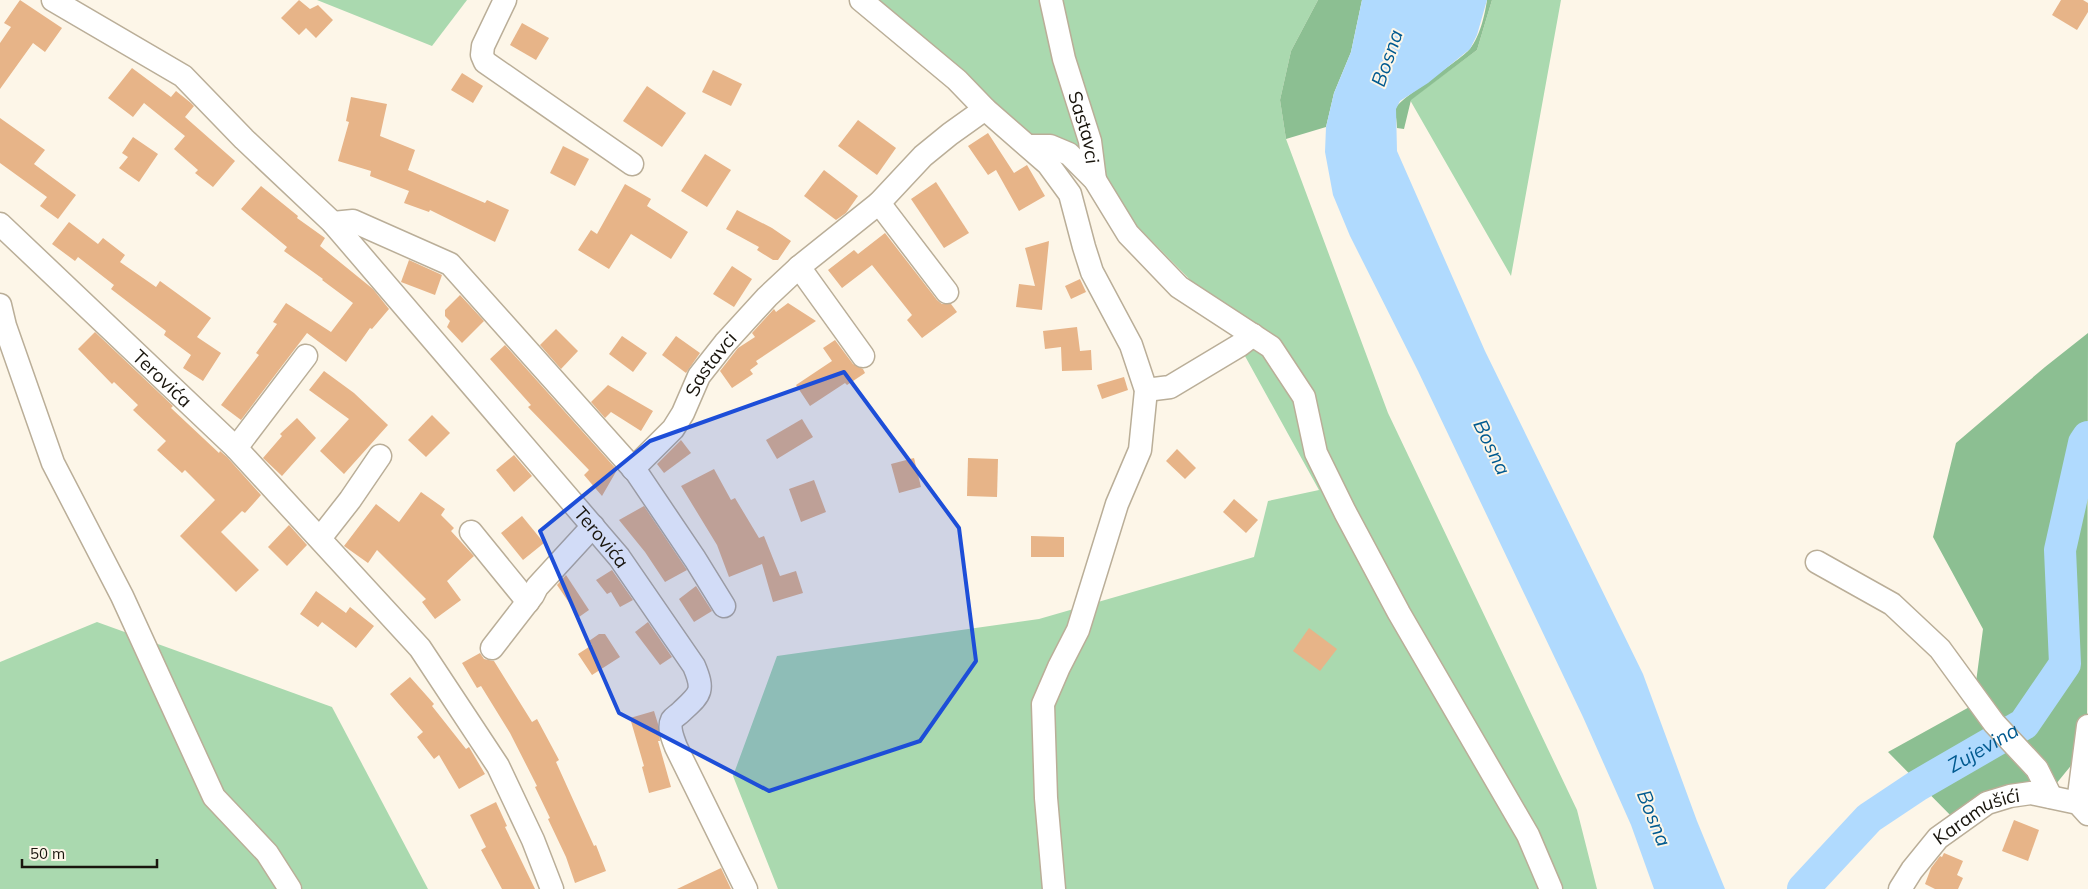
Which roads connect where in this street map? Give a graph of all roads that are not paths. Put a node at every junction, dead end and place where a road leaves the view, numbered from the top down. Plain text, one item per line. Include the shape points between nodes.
1 (53, 0) edge
2 (505, 0) edge
3 (861, 0) edge
4 (1051, 0) edge
5 (985, 109) junction
6 (1028, 146) junction
7 (632, 164) dead end
8 (1095, 180) junction
9 (878, 203) junction
10 (333, 223) junction
11 (0, 224) edge
12 (799, 267) junction
13 (947, 292) dead end
14 (0, 305) edge
15 (1253, 335) junction
16 (306, 356) dead end
17 (863, 356) dead end
18 (1146, 390) junction
19 (236, 448) junction
20 (380, 456) dead end
21 (633, 469) junction
22 (593, 526) junction
23 (471, 532) dead end
24 (320, 538) junction
25 (1817, 562) dead end
26 (528, 602) junction
27 (724, 606) dead end
28 (492, 648) dead end
29 (2088, 726) edge
30 (2085, 761) edge
31 (2051, 797) junction
32 (2083, 809) edge
33 (290, 889) edge
34 (552, 889) edge
35 (746, 889) edge
36 (1054, 889) edge
37 (1551, 889) edge
38 (1900, 889) edge

1 - 10 street, Terovića via 183,76
2 - 7 street via 483,46 485,62
3 - 5 street via 956,80
4 - 8 street, Sastavci via 1064,59 1090,141
5 - 6 street
5 - 9 street, Sastavci via 923,156
6 - 8 street, Sastavci via 1050,146 1069,154
6 - 18 street via 1048,164 1070,194 1092,272 1131,345
8 - 15 street via 1128,234 1179,287
9 - 12 street, Sastavci
9 - 13 street
10 - 21 street via 353,221 450,264
10 - 22 street, Terovića
11 - 19 street, Terovića
12 - 17 street
12 - 21 street, Sastavci via 715,355 699,376 678,422
14 - 33 street via 53,463 122,596 214,797 267,853
15 - 18 street via 1170,387
15 - 37 street via 1270,347 1304,397 1316,453 1341,504 1399,613 1528,835
16 - 19 street
18 - 36 street via 1140,450 1117,504 1078,630 1043,704 1046,798
19 - 24 street, Terovića
20 - 24 street
21 - 27 street
22 - 26 street via 538,586
22 - 35 street, Terovića via 624,564 694,666 702,683 695,698 672,719 670,729
23 - 26 street
24 - 34 street, Terovića via 420,648 498,766
25 - 31 street via 1892,604 1933,642 1994,723 2037,769
26 - 28 street
29 - 30 street, Karamušići
30 - 32 street, Karamušići
31 - 32 street, Karamušići
31 - 38 street, Karamušići via 2031,793 1987,803 1938,838

